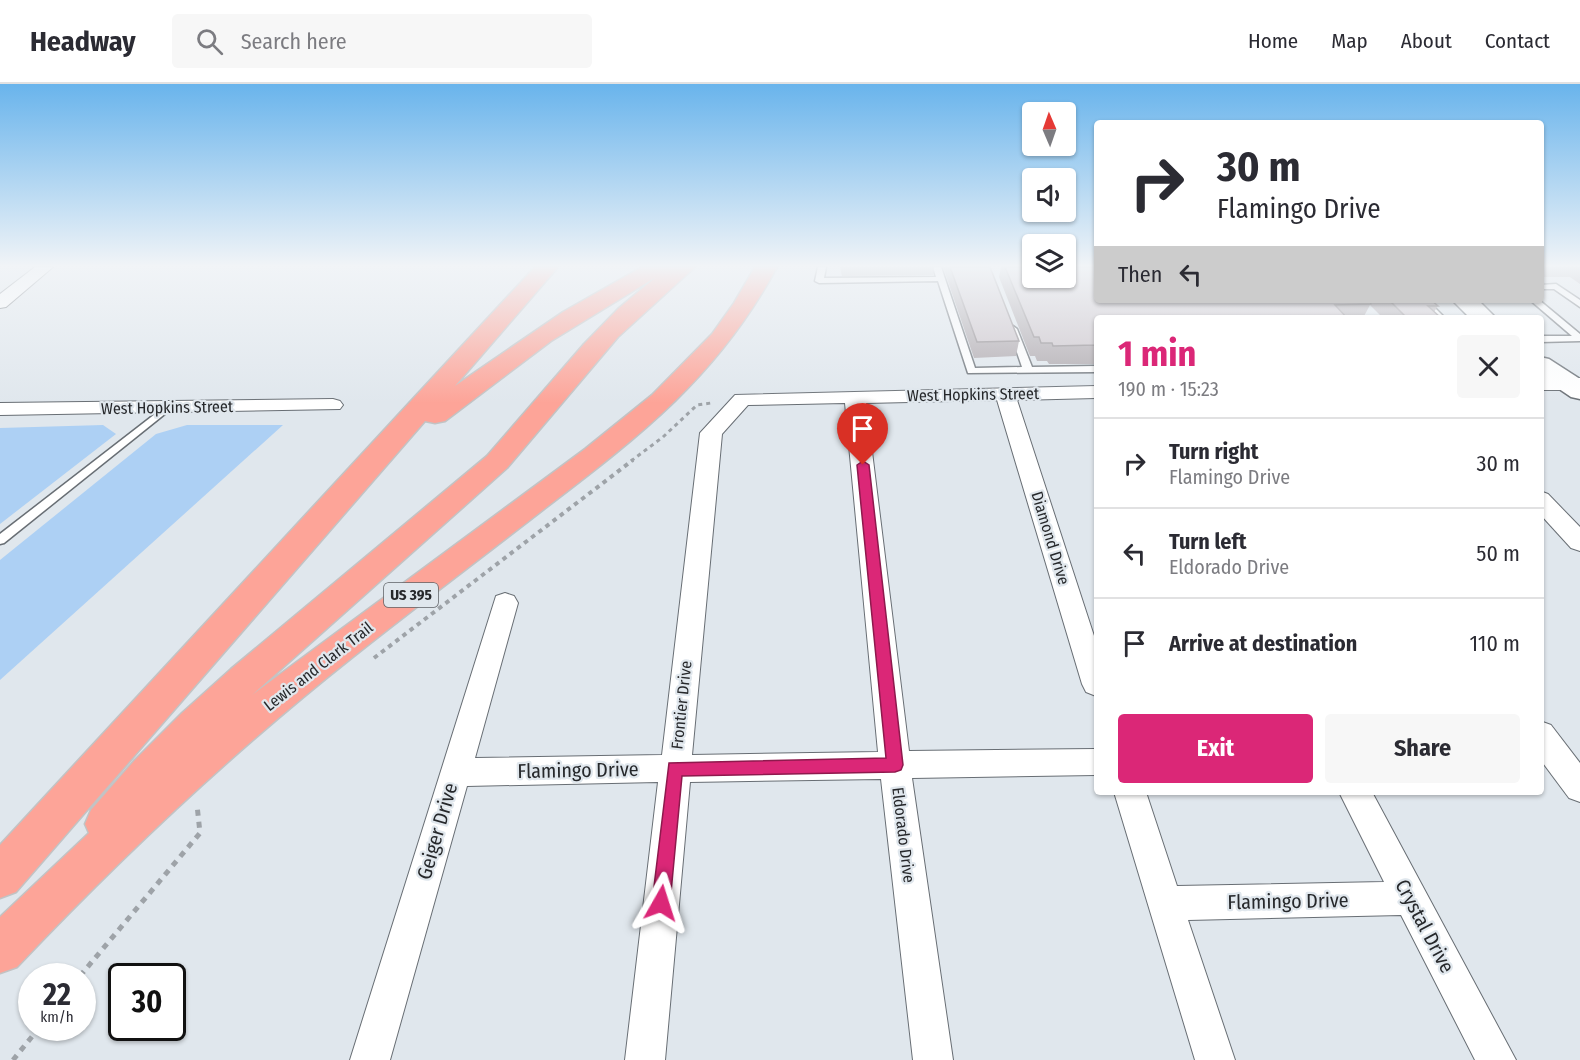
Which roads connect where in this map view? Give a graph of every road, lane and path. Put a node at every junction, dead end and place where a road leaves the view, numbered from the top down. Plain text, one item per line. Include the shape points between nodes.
1 (506, 313) edge
2 (581, 313) edge
3 (627, 313) edge
4 (739, 313) edge
5 (952, 313) edge
6 (1549, 313) edge
7 (1008, 318) edge
8 (1580, 338) edge
9 (1544, 339) edge
10 (1544, 366) edge
11 (1094, 369) edge
12 (1028, 370) junction
13 (1544, 384) edge
14 (1577, 387) edge
15 (1094, 392) edge
16 (1005, 393) junction
17 (855, 396) junction
18 (740, 401) junction
19 (333, 405) dead end
20 (168, 407) junction
21 (0, 409) edge
22 (1544, 503) edge
23 (0, 540) edge
24 (301, 540) junction
25 (1580, 542) edge
26 (505, 603) dead end
27 (1092, 652) edge
28 (370, 661) dead end
29 (1094, 668) edge
30 (1554, 747) edge
31 (1094, 762) edge
32 (895, 765) junction
33 (675, 769) junction
34 (455, 772) junction
35 (1580, 788) edge
36 (1131, 795) edge
37 (1357, 795) edge
38 (187, 804) dead end
39 (0, 877) edge
40 (1410, 898) junction
41 (1165, 903) junction
42 (38, 911) junction
43 (0, 950) edge
44 (91, 963) edge
45 (28, 1041) edge
46 (12, 1060) edge
47 (369, 1060) edge
48 (645, 1060) edge
49 (933, 1060) edge
50 (1215, 1060) edge
51 (1496, 1060) edge

1 - 24 highway
2 - 24 highway via 464,391 380,462
3 - 42 highway via 500,459 436,519 347,589 232,690 135,786
4 - 42 highway, Lewis and Clark Trail / US 395 via 715,346 652,409 284,691 129,824
5 - 12 lane via 970,371
6 - 8 lane
7 - 12 lane
8 - 9 lane
10 - 14 main road
11 - 12 lane
13 - 14 street
15 - 16 street, West Hopkins Street
16 - 17 street, West Hopkins Street
16 - 27 street, Diamond Drive
17 - 18 street, West Hopkins Street
17 - 32 street, Eldorado Drive
18 - 28 path via 697,405 663,438
18 - 33 street, Frontier Drive via 711,433
19 - 20 street, West Hopkins Street
20 - 21 street, West Hopkins Street
20 - 23 lane
22 - 25 street
24 - 39 highway
26 - 34 street, Geiger Drive
27 - 29 street, Diamond Drive
30 - 35 street
31 - 32 street, Flamingo Drive
32 - 33 street, Flamingo Drive
32 - 49 street, Eldorado Drive
33 - 34 street, Flamingo Drive
33 - 48 street, Frontier Drive
34 - 47 street, Geiger Drive
36 - 41 street
37 - 40 street, Crystal Drive
38 - 44 path via 196,796 200,833
40 - 41 street, Flamingo Drive
40 - 51 street, Crystal Drive
41 - 50 street
42 - 43 highway, Lewis and Clark Trail / US 395
45 - 46 path

